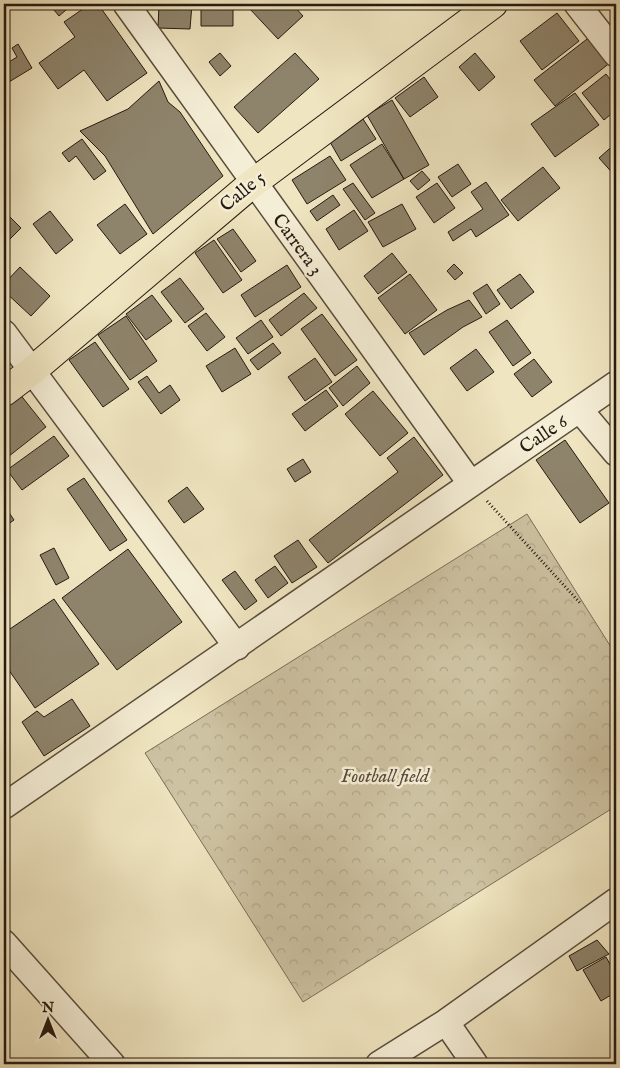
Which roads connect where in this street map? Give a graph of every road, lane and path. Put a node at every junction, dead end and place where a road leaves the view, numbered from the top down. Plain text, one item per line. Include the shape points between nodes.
1 (126, 4) edge
2 (493, 4) edge
3 (577, 4) edge
4 (616, 54) edge
5 (253, 183) junction
6 (4, 333) edge
7 (33, 370) junction
8 (616, 384) edge
9 (4, 392) edge
10 (580, 410) junction
11 (616, 453) edge
12 (471, 484) junction
13 (581, 604) dead end
14 (236, 647) junction
15 (4, 806) edge
16 (616, 901) edge
17 (8, 958) edge
18 (446, 1022) junction
19 (100, 1060) edge
20 (379, 1064) edge
21 (475, 1064) edge

1 - 5 street, Carrera 3
2 - 5 main road, Calle 5
3 - 4 street
5 - 7 main road, Calle 5
5 - 12 street, Carrera 3
6 - 7 street
7 - 9 main road, Calle 5
7 - 14 street
8 - 10 street, Calle 6
10 - 11 street
10 - 12 street, Calle 6
12 - 13 path
12 - 14 street, Calle 6
14 - 15 street, Calle 6
16 - 18 street
17 - 19 street
18 - 20 street
18 - 21 street

